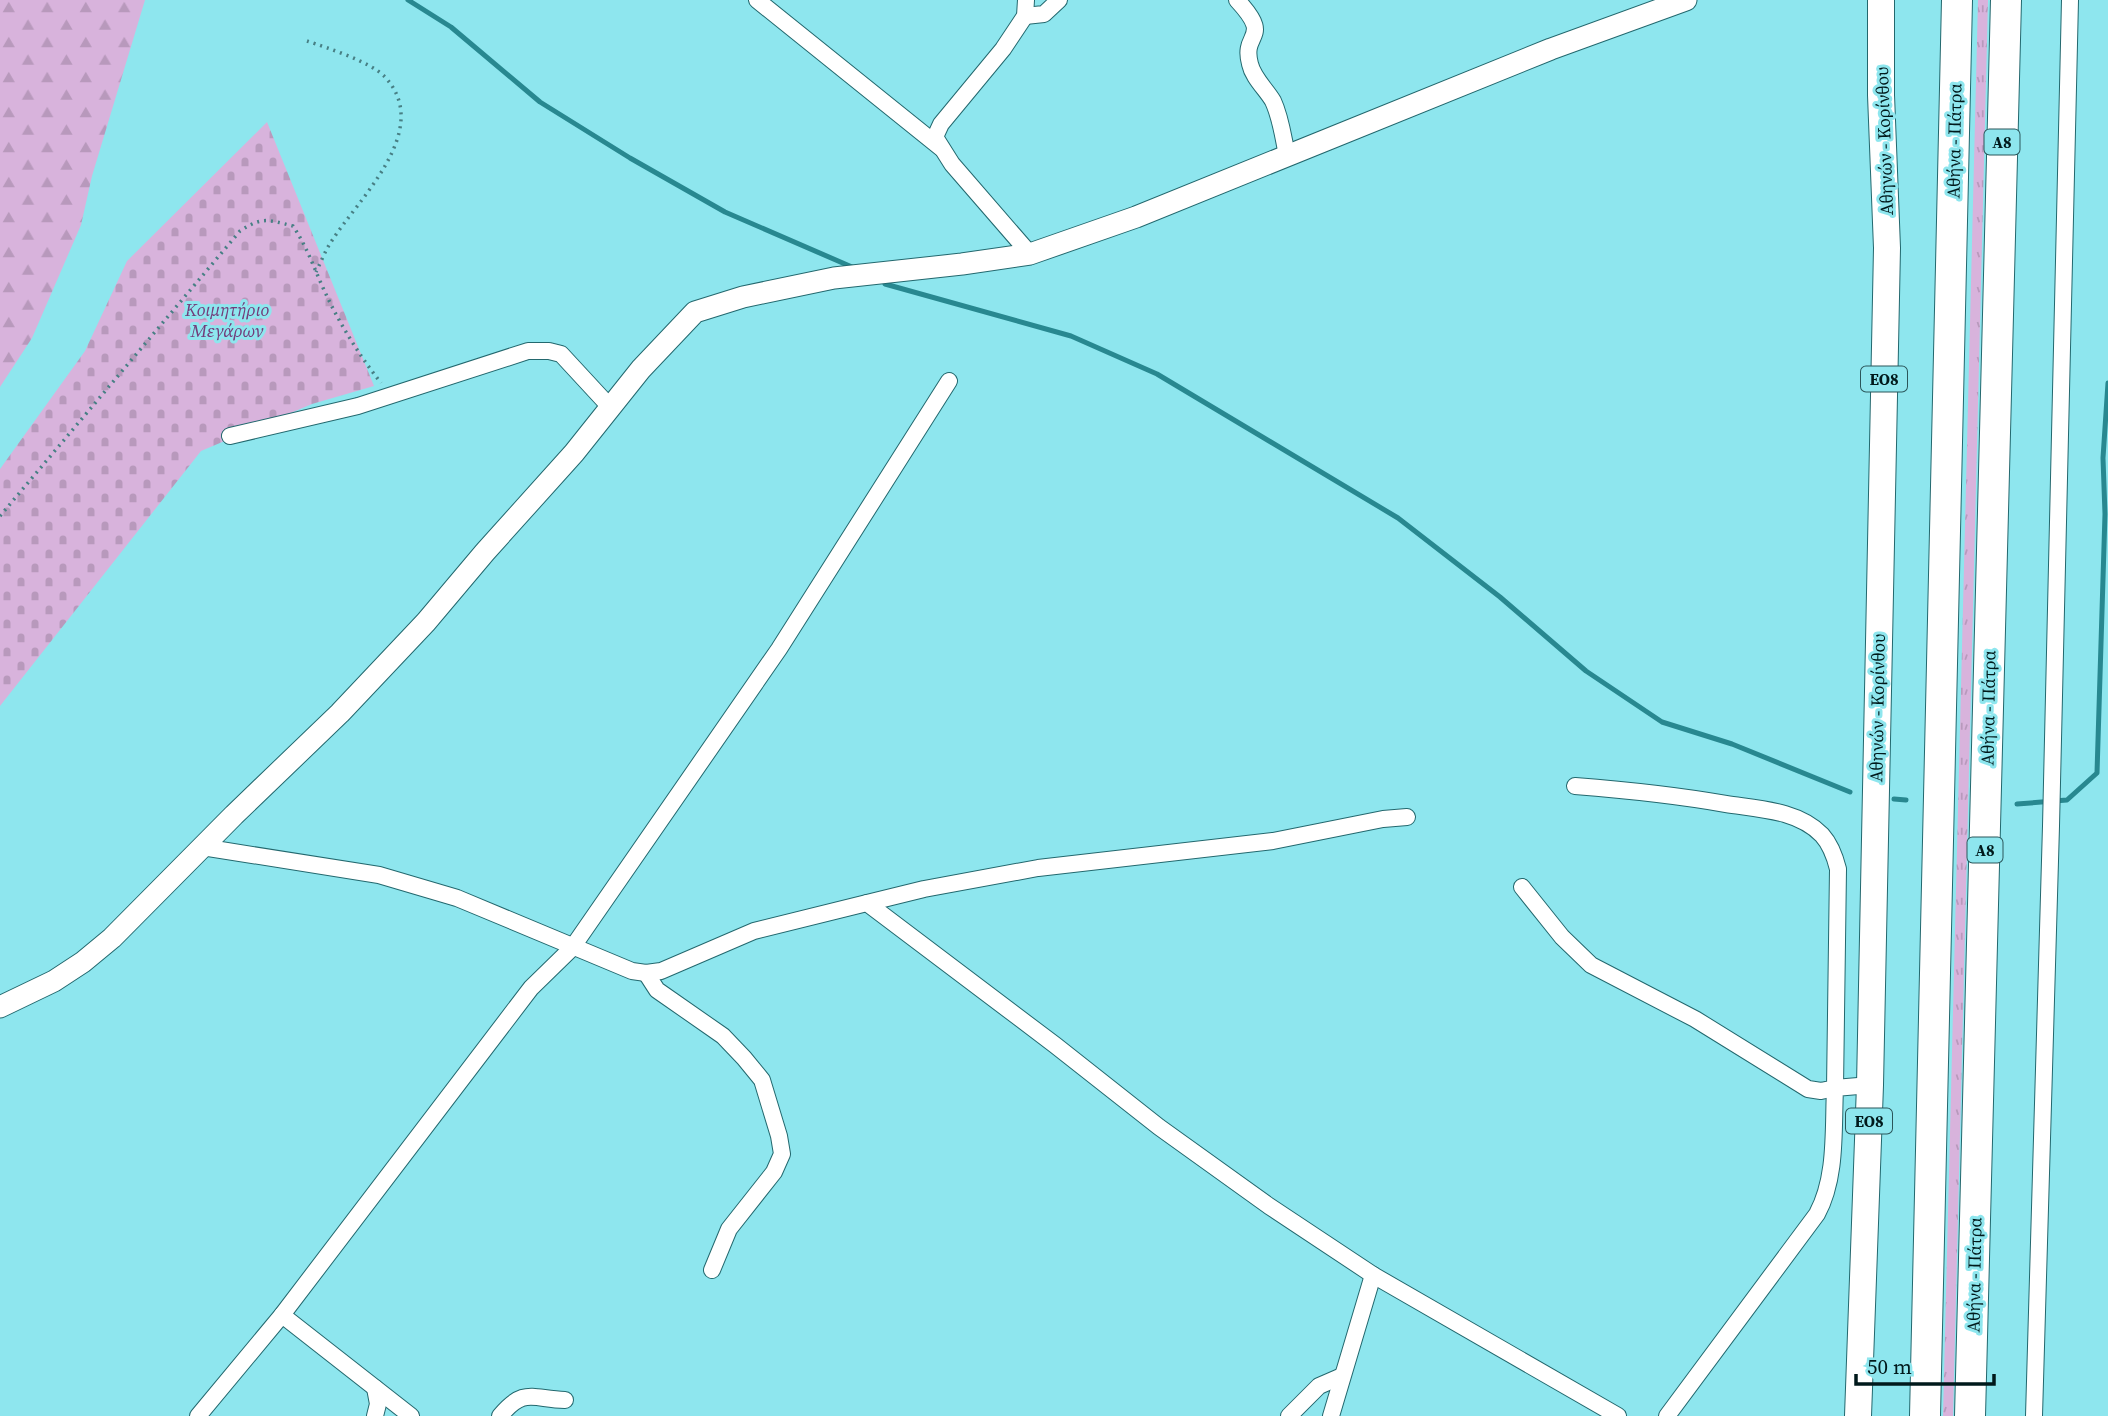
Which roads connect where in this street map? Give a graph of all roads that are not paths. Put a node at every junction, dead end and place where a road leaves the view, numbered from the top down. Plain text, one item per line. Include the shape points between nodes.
1 (757, 0) edge
2 (1059, 0) edge
3 (1237, 0) edge
4 (1686, 0) edge
5 (1881, 0) edge
6 (1957, 0) edge
7 (2006, 0) edge
8 (2070, 0) edge
9 (1026, 8) edge
10 (941, 148) junction
11 (1287, 155) junction
12 (1030, 254) junction
13 (949, 381) dead end
14 (610, 407) junction
15 (230, 436) dead end
16 (1575, 786) dead end
17 (1407, 817) dead end
18 (201, 847) junction
19 (1522, 887) dead end
20 (867, 904) junction
21 (572, 948) junction
22 (646, 973) junction
23 (0, 1007) edge
24 (1870, 1085) junction
25 (1835, 1088) junction
26 (712, 1270) dead end
27 (1373, 1275) junction
28 (282, 1315) junction
29 (1342, 1376) junction
30 (375, 1388) junction
31 (565, 1400) dead end
32 (199, 1415) edge
33 (375, 1416) edge
34 (411, 1416) edge
35 (500, 1416) edge
36 (1289, 1416) edge
37 (1331, 1416) edge
38 (1618, 1416) edge
39 (1667, 1416) edge
40 (1858, 1416) edge
41 (1924, 1416) edge
42 (1970, 1416) edge
43 (2034, 1416) edge

1 - 10 street
2 - 9 street via 1044,14
3 - 11 street via 1256,26 1250,64 1273,102
4 - 11 street
5 - 24 main road, Αθηνών - Κορίνθου / ΕΟ8 via 1887,248
6 - 41 highway, Αθήνα - Πάτρα
7 - 42 highway, Αθήνα - Πάτρα / Α8
8 - 43 street
9 - 10 street via 1003,49 941,124 935,137
10 - 12 street
11 - 12 street
12 - 14 street via 834,278 695,312
13 - 21 street via 779,649
14 - 15 street via 561,354 528,351 358,406
14 - 18 street via 426,622 340,713
16 - 25 street via 1659,792 1777,811 1821,835 1838,869
17 - 20 street via 1273,841 1038,868
18 - 21 street via 379,875 457,898
18 - 23 street via 138,915 83,962
19 - 25 street via 1591,965 1695,1019 1808,1088
20 - 22 street via 754,931 661,971
20 - 27 street via 1159,1127
21 - 22 street
21 - 28 street via 531,988
22 - 26 street via 657,989 723,1037 762,1080 779,1136 782,1154 774,1172 729,1230
24 - 25 street
24 - 40 main road, Αθηνών - Κορίνθου / ΕΟ8
25 - 39 street via 1824,1201
27 - 29 street
27 - 38 street
28 - 30 street
28 - 32 street
29 - 36 street via 1319,1386
29 - 37 street
30 - 33 street
30 - 34 street
31 - 35 street via 518,1398

